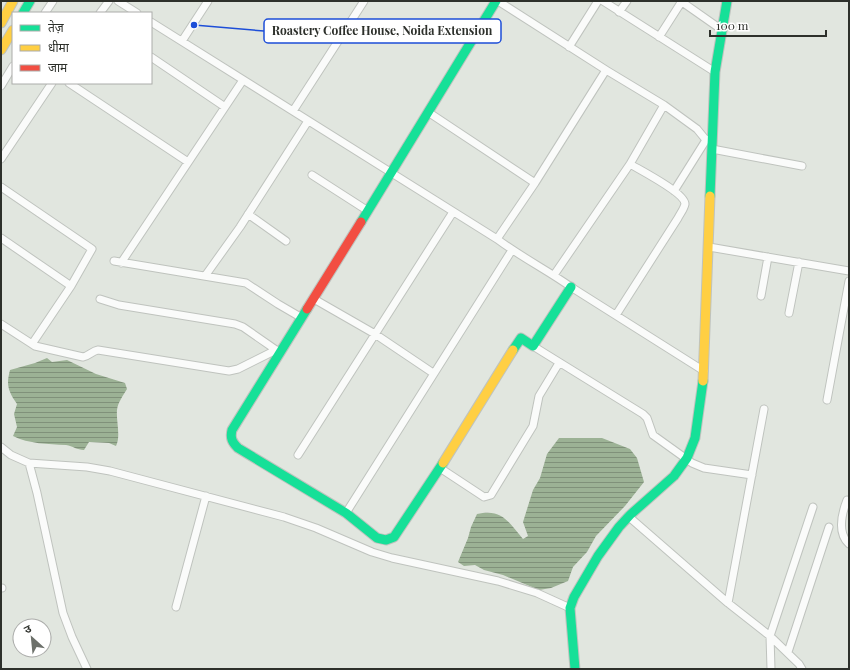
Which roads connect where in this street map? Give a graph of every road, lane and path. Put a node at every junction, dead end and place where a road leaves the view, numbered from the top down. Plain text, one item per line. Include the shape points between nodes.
1 (13, 1) edge
2 (30, 1) edge
3 (53, 1) edge
4 (109, 1) edge
5 (118, 1) edge
6 (208, 1) edge
7 (364, 1) edge
8 (497, 1) edge
9 (598, 1) edge
10 (602, 1) edge
11 (627, 1) edge
12 (727, 1) edge
13 (682, 2) edge
14 (24, 12) edge
15 (46, 12) edge
16 (101, 12) edge
17 (135, 12) edge
18 (620, 12) junction
19 (1, 23) edge
20 (152, 23) edge
21 (722, 30) junction
22 (12, 32) edge
23 (659, 37) junction
24 (182, 41) junction
25 (569, 46) junction
26 (1, 50) edge
27 (152, 58) edge
28 (12, 68) edge
29 (606, 70) junction
30 (715, 72) junction
31 (243, 80) junction
32 (51, 84) edge
33 (71, 84) edge
34 (1, 86) edge
35 (664, 105) junction
36 (225, 107) junction
37 (293, 111) junction
38 (428, 112) junction
39 (308, 121) junction
40 (709, 140) junction
41 (712, 149) junction
42 (1, 159) edge
43 (188, 162) junction
44 (630, 164) junction
45 (802, 166) dead end
46 (391, 174) junction
47 (312, 175) dead end
48 (535, 183) junction
49 (1, 187) edge
50 (674, 190) junction
51 (368, 211) junction
52 (453, 212) junction
53 (248, 214) junction
54 (1, 238) edge
55 (497, 239) junction
56 (286, 241) dead end
57 (709, 247) junction
58 (512, 250) junction
59 (768, 257) junction
60 (799, 262) junction
61 (849, 271) edge
62 (554, 275) junction
63 (206, 276) junction
64 (849, 281) edge
65 (71, 286) junction
66 (572, 287) junction
67 (762, 296) dead end
68 (100, 299) dead end
69 (314, 299) junction
70 (789, 312) dead end
71 (616, 315) junction
72 (302, 318) junction
73 (1, 324) edge
74 (375, 334) junction
75 (32, 344) junction
76 (533, 346) junction
77 (278, 351) junction
78 (559, 362) junction
79 (704, 371) junction
80 (433, 373) junction
81 (827, 400) dead end
82 (764, 409) dead end
83 (1, 447) edge
84 (298, 455) dead end
85 (687, 459) junction
86 (28, 463) junction
87 (440, 468) junction
88 (752, 475) junction
89 (206, 496) junction
90 (847, 500) dead end
91 (813, 507) dead end
92 (346, 513) junction
93 (628, 516) junction
94 (829, 527) dead end
95 (849, 544) edge
96 (728, 603) junction
97 (176, 607) dead end
98 (570, 608) junction
99 (770, 636) junction
100 (788, 652) junction
101 (87, 669) edge
102 (575, 669) edge
103 (771, 669) edge
104 (802, 669) edge

1 - 19 street
2 - 14 street
3 - 15 street
4 - 16 street
5 - 17 street
6 - 24 street
7 - 37 street
8 - 25 street
8 - 38 street
9 - 25 street
10 - 18 street
11 - 18 street
12 - 21 street
13 - 21 street
13 - 23 street
18 - 23 street
20 - 24 street
21 - 30 street
22 - 26 street
23 - 30 street
24 - 31 street
25 - 29 street
27 - 36 street
28 - 34 street
29 - 35 street
29 - 48 street
30 - 40 street
31 - 36 street
31 - 37 street
32 - 42 street
33 - 43 street
35 - 40 street
35 - 44 street
36 - 43 street
37 - 39 street
38 - 46 street
38 - 48 street
39 - 46 street
39 - 53 street
40 - 41 street
40 - 50 street
41 - 45 street
41 - 57 street
43 - 63 street via 117,262
44 - 50 street
44 - 62 street
46 - 51 street
46 - 52 street
47 - 51 street
48 - 55 street
49 - 65 street via 92,249
50 - 71 street via 683,199 683,210
51 - 69 street
52 - 55 street
52 - 74 street
53 - 56 street
53 - 63 street
54 - 65 street
55 - 58 street
57 - 59 street
57 - 79 street
58 - 62 street
58 - 80 street
59 - 60 street
59 - 67 street
60 - 61 street
60 - 70 street
62 - 66 street
63 - 72 street via 246,283
64 - 81 street
65 - 75 street
66 - 71 street
66 - 76 street
68 - 77 street via 119,305 235,324
69 - 72 street
69 - 74 street
71 - 79 street
72 - 77 street
73 - 75 street
74 - 80 street
74 - 84 street
75 - 77 street via 83,357 98,350 229,371
76 - 78 street
76 - 87 street via 521,338
77 - 92 street via 232,430 232,442
78 - 85 street via 643,414 653,435
78 - 87 street via 539,396 533,426 491,495 484,497
79 - 85 street via 695,438
80 - 92 street
82 - 88 street
83 - 86 street
85 - 88 street via 704,468
85 - 93 street via 678,472
86 - 89 street via 110,471
86 - 101 street via 38,493 63,613
87 - 92 street via 390,540 377,538
88 - 96 street
89 - 97 street
89 - 98 street via 291,519 372,552 498,581 537,593
90 - 95 street via 843,511 842,528
91 - 99 street
93 - 96 street
93 - 98 street via 613,534 582,582
94 - 100 street
96 - 99 street
98 - 102 street
99 - 100 street
99 - 103 street
100 - 104 street

